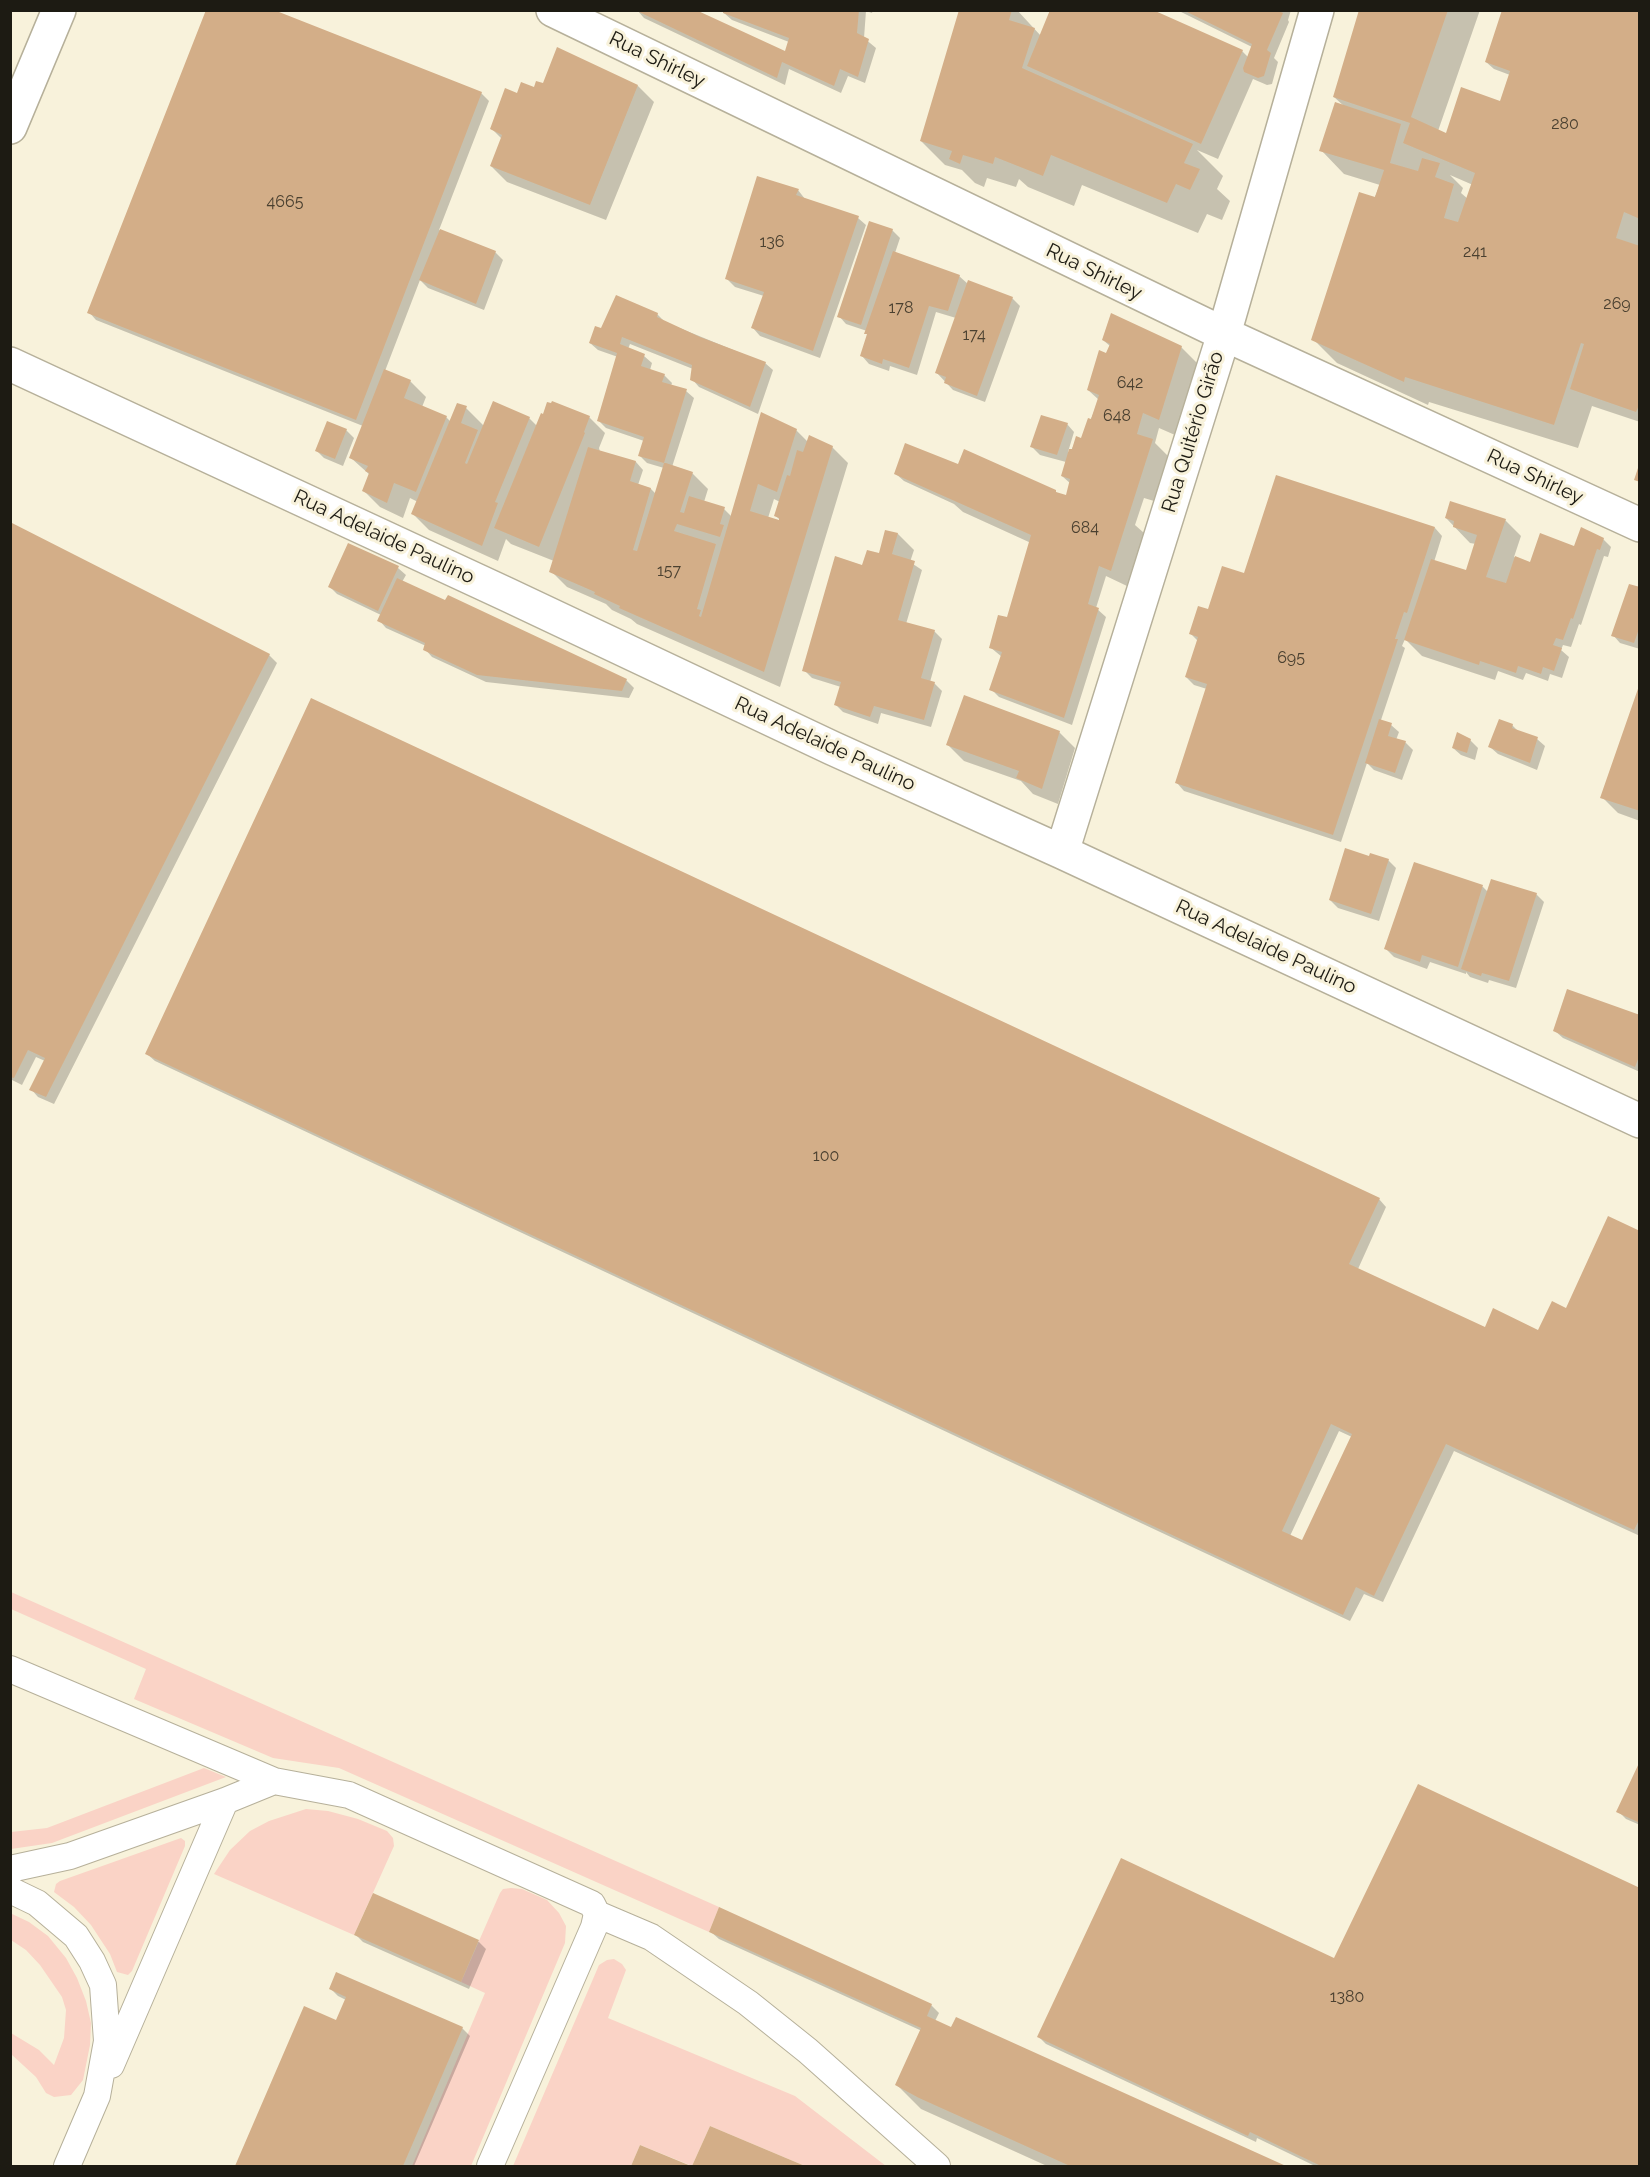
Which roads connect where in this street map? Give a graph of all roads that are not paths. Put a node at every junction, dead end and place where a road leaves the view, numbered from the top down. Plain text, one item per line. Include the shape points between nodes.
1 (59, 10) edge
2 (553, 10) edge
3 (1317, 10) edge
4 (10, 127) edge
5 (1224, 334) junction
6 (10, 364) edge
7 (1640, 525) edge
8 (1062, 852) junction
9 (1640, 1121) edge
10 (10, 1669) edge
11 (274, 1781) junction
12 (225, 1801) junction
13 (10, 1869) edge
14 (10, 1890) edge
15 (597, 1914) junction
16 (97, 2096) junction
17 (67, 2166) edge
18 (490, 2166) edge
19 (937, 2166) edge

1 - 4 street
2 - 5 street, Rua Shirley
3 - 5 street, Rua Quitério Girão
5 - 7 street, Rua Shirley
5 - 8 street, Rua Quitério Girão
6 - 8 street, Rua Adelaide Paulino
8 - 9 street, Rua Adelaide Paulino
10 - 11 lane
11 - 12 lane
11 - 15 lane via 349,1795 580,1898 592,1904
12 - 13 lane via 70,1856
12 - 16 lane
14 - 16 lane via 37,1903 76,1936 103,1985 107,2041
15 - 18 lane
15 - 19 lane via 651,1937 748,2003
16 - 17 lane

